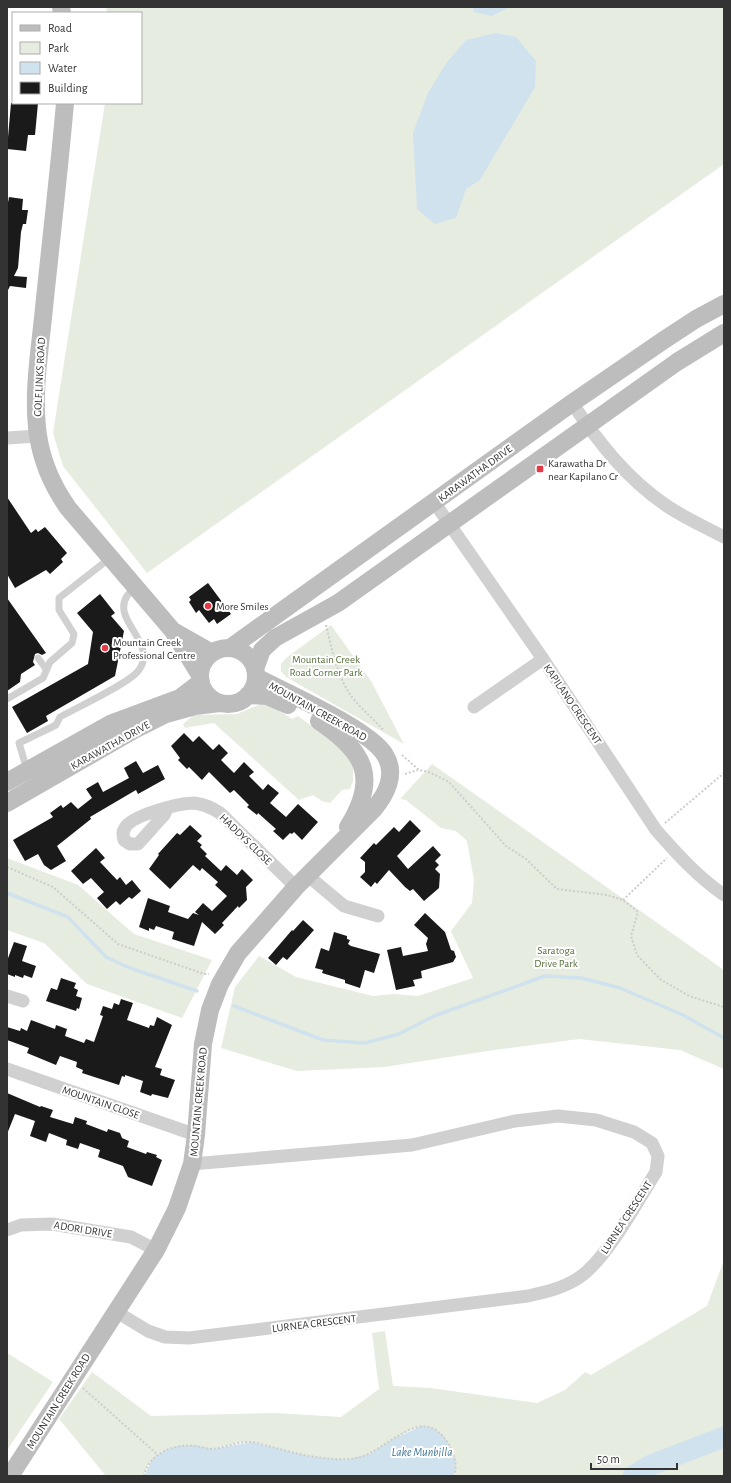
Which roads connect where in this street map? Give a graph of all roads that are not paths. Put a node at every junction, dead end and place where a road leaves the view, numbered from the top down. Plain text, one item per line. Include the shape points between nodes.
1 (65, 104) edge
2 (724, 304) edge
3 (724, 333) edge
4 (572, 403) junction
5 (587, 426) junction
6 (38, 436) junction
7 (7, 438) edge
8 (434, 502) junction
9 (449, 524) junction
10 (724, 537) edge
11 (110, 558) junction
12 (135, 587) junction
13 (173, 630) junction
14 (230, 648) junction
15 (212, 653) junction
16 (38, 658) dead end
17 (543, 659) junction
18 (46, 669) junction
19 (255, 673) junction
20 (200, 679) junction
21 (248, 695) junction
22 (7, 699) edge
23 (220, 702) junction
24 (474, 707) dead end
25 (27, 770) junction
26 (7, 782) edge
27 (7, 803) edge
28 (167, 809) dead end
29 (338, 843) junction
30 (301, 881) junction
31 (724, 895) edge
32 (378, 916) dead end
33 (7, 996) edge
34 (23, 1001) dead end
35 (7, 1069) edge
36 (196, 1136) junction
37 (192, 1164) junction
38 (7, 1230) edge
39 (156, 1250) junction
40 (115, 1311) junction
41 (10, 1476) edge

1 - 6 main road, GOLF LINKS ROAD via 39,354 36,409
2 - 4 main road, KARAWATHA DRIVE via 696,319
3 - 5 main road via 677,362
4 - 5 street
4 - 8 main road, KARAWATHA DRIVE
5 - 9 main road
5 - 10 street via 629,476 652,495
6 - 7 street
6 - 11 main road, GOLF LINKS ROAD via 46,468 56,491
8 - 9 street, KAPILANO CRESCENT
8 - 14 main road, KARAWATHA DRIVE
9 - 17 street, KAPILANO CRESCENT
9 - 19 main road via 338,603 275,638 262,650
11 - 12 main road, GOLF LINKS ROAD
11 - 18 lane via 59,598 59,610 72,628 74,640
12 - 13 main road, GOLF LINKS ROAD
12 - 25 lane via 126,597 124,614 141,643 144,660 139,670 128,679 60,717 56,725 19,743
13 - 15 main road, GOLF LINKS ROAD
13 - 20 main road, GOLF LINKS ROAD
14 - 15 main road
14 - 19 main road via 246,655 252,661
15 - 20 main road via 204,663
16 - 18 lane
17 - 24 street
17 - 31 street, KAPILANO CRESCENT via 656,830 705,881
18 - 22 lane via 43,678
19 - 21 main road via 255,684
19 - 29 main road, MOUNTAIN CREEK ROAD via 356,729 379,746 386,756 390,772 384,798
20 - 23 main road via 207,695
20 - 25 main road, KARAWATHA DRIVE via 180,698 110,724
21 - 23 main road via 235,703
21 - 29 main road, MOUNTAIN CREEK ROAD via 267,696 302,710 341,736 355,752 366,780 364,795
23 - 27 main road, KARAWATHA DRIVE via 195,706 153,720
25 - 26 main road, KARAWATHA DRIVE
28 - 30 street, HADDYS CLOSE via 185,804 207,805
29 - 30 main road, MOUNTAIN CREEK ROAD
30 - 32 street, HADDYS CLOSE via 344,906
30 - 36 main road, MOUNTAIN CREEK ROAD via 238,953 220,984 210,1010 203,1044
33 - 34 street
35 - 36 street, MOUNTAIN CLOSE
36 - 37 main road, MOUNTAIN CREEK ROAD
37 - 39 main road, MOUNTAIN CREEK ROAD via 178,1208
37 - 40 street, LURNEA CRESCENT via 412,1145 515,1121 558,1116 596,1120 634,1132 652,1143 658,1156 656,1172 599,1260 579,1278 553,1291 188,1338 165,1337 154,1333
38 - 39 street, ADORI DRIVE via 21,1225 52,1224 131,1237
39 - 40 main road, MOUNTAIN CREEK ROAD
40 - 41 main road, MOUNTAIN CREEK ROAD

